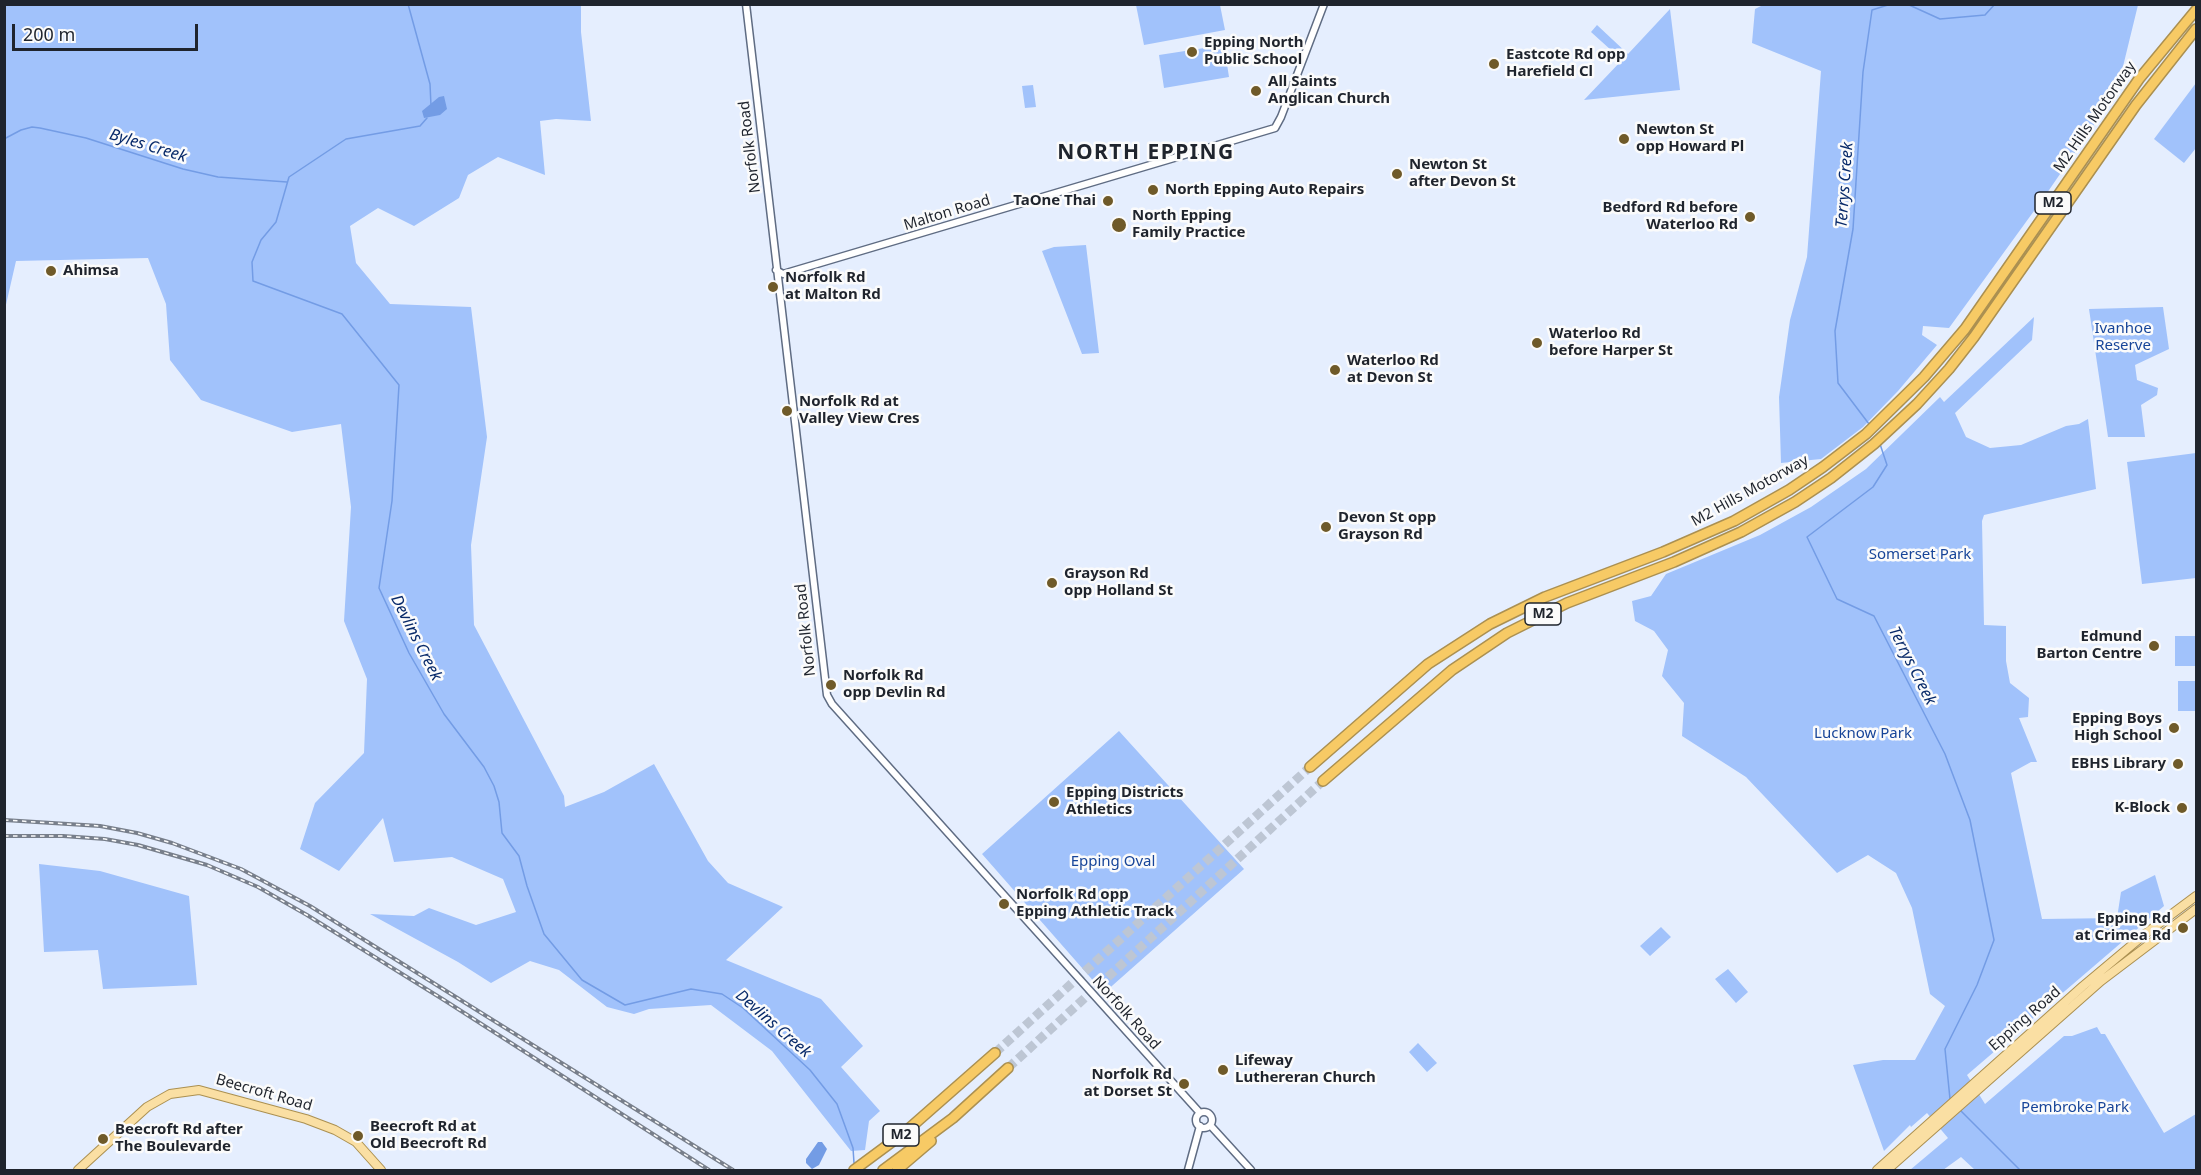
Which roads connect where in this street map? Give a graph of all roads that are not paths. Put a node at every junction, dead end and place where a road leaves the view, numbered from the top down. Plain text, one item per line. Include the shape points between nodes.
1 (746, 4) edge
2 (1324, 4) edge
3 (2196, 10) edge
4 (2196, 29) edge
5 (776, 270) junction
6 (1310, 767) tunnel mouth
7 (1323, 781) tunnel mouth
8 (2196, 896) edge
9 (2196, 909) edge
10 (995, 1053) tunnel mouth
11 (1008, 1068) tunnel mouth
12 (1976, 1085) junction
13 (1200, 1113) junction
14 (953, 1118) junction
15 (1210, 1125) junction
16 (1200, 1126) junction
17 (1931, 1126) junction
18 (78, 1170) edge
19 (381, 1170) edge
20 (854, 1170) edge
21 (883, 1170) edge
22 (897, 1170) edge
23 (1188, 1170) edge
24 (1251, 1170) edge
25 (1877, 1170) edge
26 (1887, 1170) edge

1 - 5 street, Norfolk Road
2 - 5 street, Malton Road via 1275,128 783,274
3 - 6 highway, M2 Hills Motorway / M2 via 2139,79 1965,329 1907,395 1866,434 1788,490 1704,536 1545,597 1490,624 1421,670
4 - 7 highway, M2 Hills Motorway / M2 via 2136,105 1949,369 1917,404 1849,464 1795,502 1709,547 1577,598 1507,633 1452,670
5 - 13 street, Norfolk Road via 824,686 829,699
8 - 12 main road, Epping Road via 2131,946
9 - 12 main road, Epping Road via 2101,981
10 - 20 highway, M2 via 904,1133
11 - 14 highway, M2
12 - 17 main road, Epping Road
13 - 15 street via 1211,1114
13 - 16 street via 1196,1120
14 - 21 highway, M2
14 - 22 highway
15 - 16 street
15 - 24 street
16 - 23 street
17 - 25 main road, Epping Road
17 - 26 main road, Epping Road
18 - 19 main road, Beecroft Road via 147,1107 170,1094 199,1090 328,1126 356,1142

